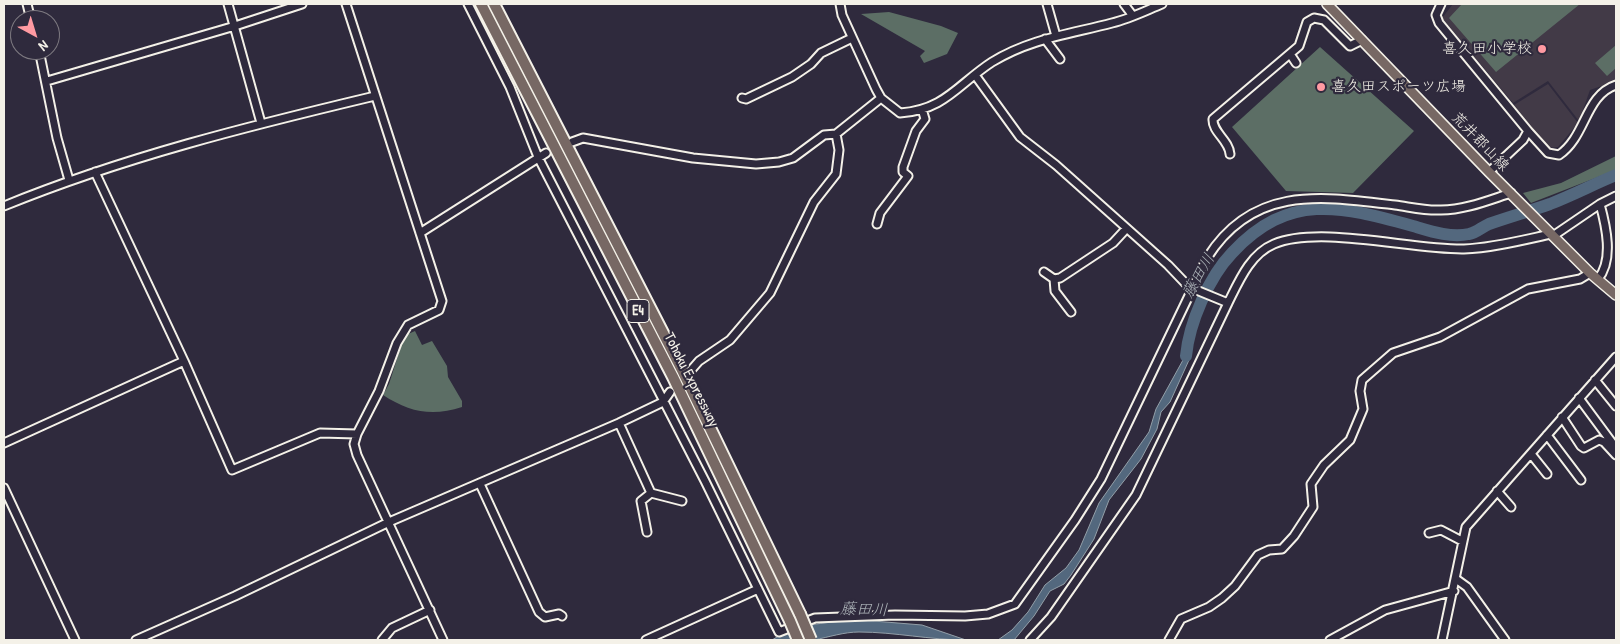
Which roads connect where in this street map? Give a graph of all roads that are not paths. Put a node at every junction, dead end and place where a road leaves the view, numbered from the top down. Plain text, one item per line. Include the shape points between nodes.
1 (228, 4) edge
2 (302, 4) edge
3 (346, 4) edge
4 (468, 4) edge
5 (481, 4) edge
6 (494, 4) edge
7 (840, 4) edge
8 (1047, 4) edge
9 (1124, 4) edge
10 (1162, 4) edge
11 (1327, 4) edge
12 (1440, 4) edge
13 (1133, 16) junction
14 (235, 26) junction
15 (1056, 36) junction
16 (852, 38) junction
17 (1045, 39) junction
18 (1362, 40) junction
19 (1290, 54) junction
20 (1060, 59) dead end
21 (42, 60) edge
22 (1296, 63) dead end
23 (974, 75) junction
24 (47, 81) junction
25 (1616, 85) edge
26 (375, 96) junction
27 (742, 98) dead end
28 (881, 98) junction
29 (922, 109) junction
30 (261, 123) junction
31 (1528, 131) junction
32 (836, 134) junction
33 (572, 142) dead end
34 (546, 153) dead end
35 (1230, 154) dead end
36 (538, 157) junction
37 (95, 172) junction
38 (1489, 172) junction
39 (69, 180) junction
40 (1514, 196) junction
41 (1616, 196) edge
42 (1600, 204) junction
43 (4, 206) edge
44 (877, 224) dead end
45 (1126, 229) junction
46 (1550, 232) junction
47 (420, 233) junction
48 (1044, 272) dead end
49 (1590, 273) junction
50 (1054, 279) junction
51 (1598, 280) junction
52 (1193, 288) junction
53 (1616, 295) edge
54 (1225, 302) junction
55 (1071, 312) dead end
56 (1616, 357) edge
57 (184, 361) junction
58 (692, 369) dead end
59 (1595, 380) junction
60 (670, 392) dead end
61 (1579, 398) junction
62 (663, 402) junction
63 (1616, 406) edge
64 (1562, 417) junction
65 (619, 423) junction
66 (357, 434) junction
67 (1548, 435) junction
68 (4, 443) edge
69 (1616, 448) edge
70 (1531, 454) junction
71 (1616, 455) edge
72 (1547, 474) dead end
73 (1581, 480) dead end
74 (480, 484) junction
75 (4, 488) edge
76 (1497, 491) junction
77 (651, 493) junction
78 (682, 501) dead end
79 (1511, 507) dead end
80 (389, 522) junction
81 (647, 532) dead end
82 (1429, 533) dead end
83 (1462, 541) junction
84 (1456, 579) junction
85 (758, 589) junction
86 (1454, 591) junction
87 (430, 610) junction
88 (562, 616) dead end
89 (75, 640) edge
90 (136, 640) edge
91 (382, 640) edge
92 (443, 640) edge
93 (646, 640) edge
94 (798, 640) edge
95 (811, 640) edge
96 (1030, 640) edge
97 (1169, 640) edge
98 (1330, 640) edge
99 (1442, 640) edge
100 (1505, 640) edge

1 - 14 street
2 - 14 street
3 - 26 street
4 - 36 street via 510,87
5 - 94 highway, Tohoku Expressway / E4, bridge via 673,377
6 - 95 highway, Tohoku Expressway / E4, bridge via 692,388
7 - 16 street
8 - 15 street
9 - 13 street
10 - 13 street
11 - 18 main road, 荒井郡山線
12 - 31 street via 1436,15 1439,23
13 - 15 street
14 - 24 street
14 - 30 street
15 - 17 street
16 - 27 street via 821,54 792,77
16 - 28 street
17 - 20 street
17 - 23 street via 1008,53
18 - 19 street via 1350,46 1324,20 1314,18 1305,25 1302,42
18 - 38 main road, 荒井郡山線
19 - 22 street
19 - 35 street via 1213,119
21 - 24 street
23 - 29 street via 951,96
23 - 45 street via 1020,137
24 - 39 street via 57,138
25 - 31 street via 1595,100 1583,127 1559,155 1548,153
26 - 30 street
26 - 47 street
28 - 29 street via 900,113
28 - 32 street
29 - 44 street via 925,119 916,131 903,167 908,176 880,213
30 - 37 street via 194,140
31 - 38 street via 1523,140
32 - 33 street via 824,135 786,160 756,164 693,158 583,138
32 - 58 street via 839,150 836,174 814,202 770,293 730,340
34 - 36 street
36 - 47 street
36 - 62 street
37 - 39 street
37 - 57 street
38 - 40 main road, 荒井郡山線
39 - 43 street
40 - 46 main road, 荒井郡山線
40 - 52 street via 1440,210 1322,197 1269,205 1254,212 1218,241
41 - 42 street
42 - 46 street
42 - 51 street via 1606,258 1604,272
45 - 50 street via 1113,243
45 - 52 street
46 - 49 main road, 荒井郡山線
46 - 54 street via 1465,249 1322,237 1274,244 1259,254
47 - 66 street via 442,301 440,310 408,325 397,342 379,391
48 - 50 street
49 - 51 main road, 荒井郡山線
49 - 97 street via 1580,280 1528,289 1440,337 1393,353 1369,372 1362,380 1362,415 1346,446 1324,465 1311,484 1313,507 1294,536 1282,549 1258,555 1235,586 1214,604 1181,619
50 - 55 street via 1055,291
51 - 53 main road, 荒井郡山線
52 - 54 street
52 - 85 street via 1101,479 1016,604 988,614 965,616 815,618 779,632
54 - 96 street via 1170,428 1136,495 1051,617
56 - 59 street
57 - 66 street via 232,470 320,433
57 - 68 street
59 - 61 street
59 - 63 street
60 - 62 street
61 - 64 street
61 - 69 street
62 - 65 street
62 - 85 street
64 - 67 street
64 - 71 street via 1581,446 1584,448 1599,440
65 - 74 street
65 - 77 street
66 - 80 street via 354,444 357,455
67 - 70 street
67 - 73 street
70 - 72 street
70 - 76 street
74 - 80 street
74 - 88 street via 539,612 545,617
75 - 89 street
76 - 79 street
76 - 83 street via 1470,520
77 - 78 street
77 - 81 street via 641,501
80 - 87 street
80 - 90 street
82 - 83 street via 1441,530
83 - 84 street
84 - 86 street
84 - 100 street via 1467,587
85 - 93 street
86 - 98 street via 1385,610
86 - 99 street
87 - 91 street via 392,628
87 - 92 street

